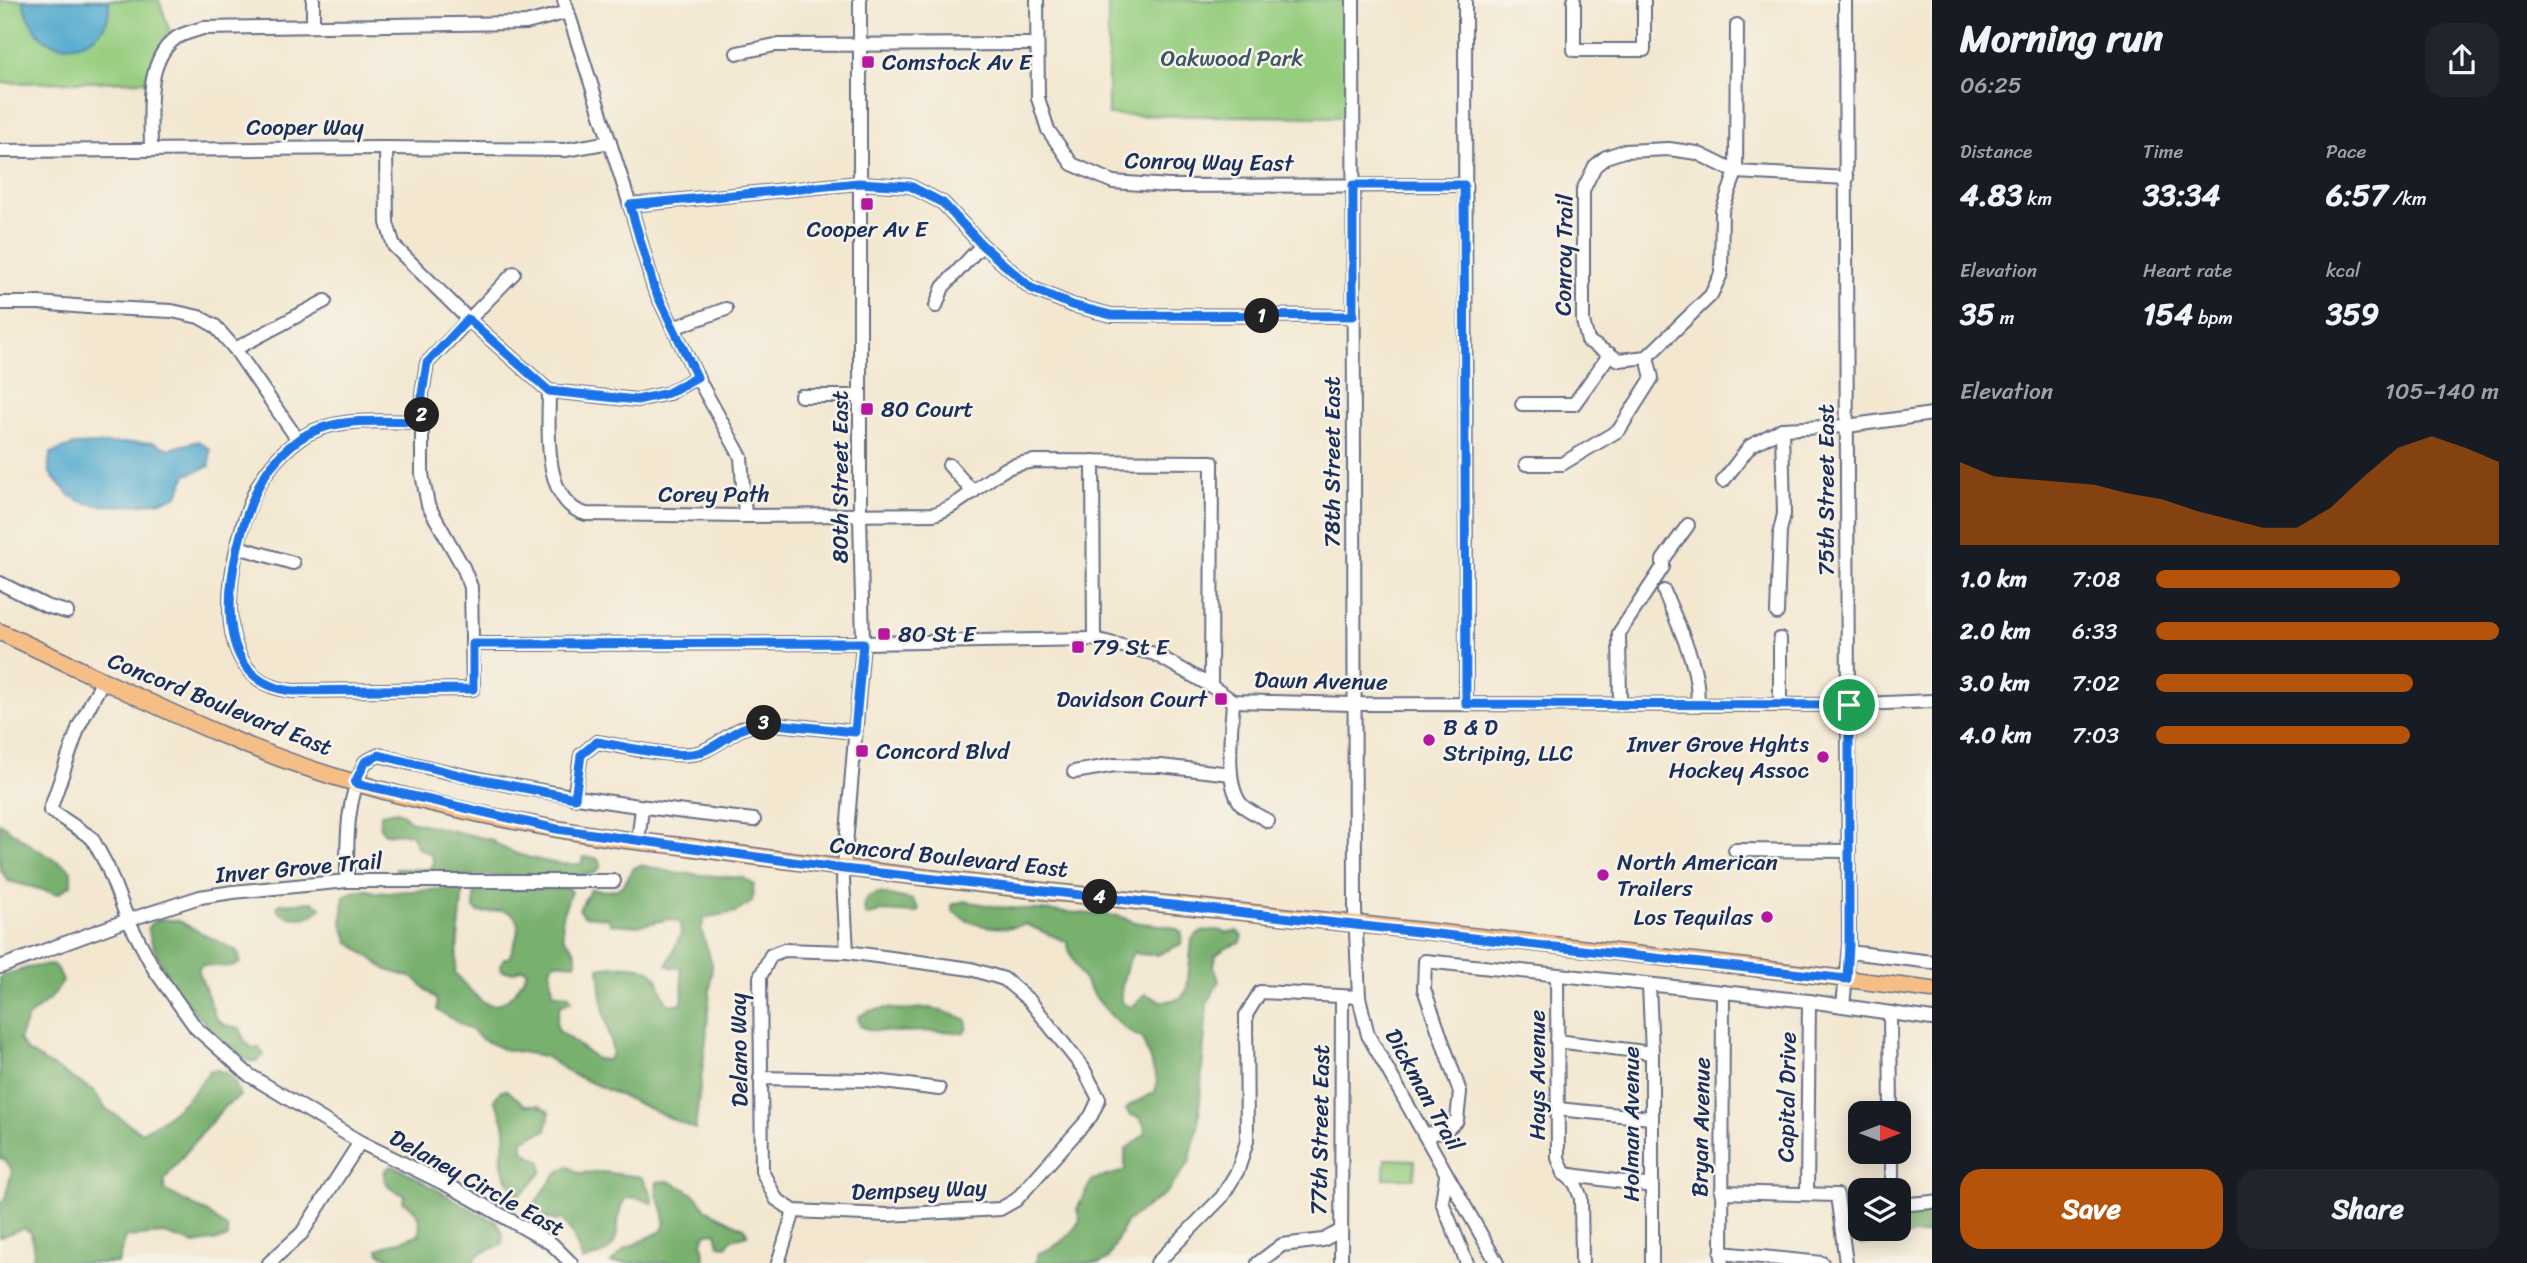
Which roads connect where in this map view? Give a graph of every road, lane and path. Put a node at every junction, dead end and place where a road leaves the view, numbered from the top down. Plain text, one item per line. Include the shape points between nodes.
1 (313, 0) edge
2 (860, 0) edge
3 (1037, 0) edge
4 (1353, 0) edge
5 (1465, 0) edge
6 (1574, 0) edge
7 (1644, 0) edge
8 (1845, 0) edge
9 (566, 6) edge
10 (313, 25) junction
11 (1737, 25) dead end
12 (860, 43) junction
13 (1037, 44) junction
14 (737, 53) dead end
15 (610, 142) junction
16 (386, 148) junction
17 (151, 149) junction
18 (0, 151) edge
19 (1736, 172) junction
20 (1847, 178) junction
21 (859, 183) junction
22 (1353, 185) junction
23 (1464, 185) junction
24 (630, 205) junction
25 (982, 245) junction
26 (514, 273) dead end
27 (325, 301) dead end
28 (0, 303) edge
29 (936, 306) dead end
30 (726, 309) dead end
31 (1353, 316) junction
32 (468, 319) junction
33 (674, 328) junction
34 (234, 349) junction
35 (1610, 354) junction
36 (1647, 357) junction
37 (697, 377) junction
38 (549, 391) junction
39 (801, 396) dead end
40 (860, 396) junction
41 (1522, 404) dead end
42 (1932, 414) edge
43 (422, 422) junction
44 (1847, 426) junction
45 (1782, 429) junction
46 (298, 440) junction
47 (1093, 461) junction
48 (1526, 464) dead end
49 (949, 465) dead end
50 (1723, 481) dead end
51 (973, 492) junction
52 (860, 515) junction
53 (745, 516) junction
54 (1688, 525) dead end
55 (238, 547) junction
56 (293, 563) dead end
57 (0, 583) edge
58 (1664, 591) dead end
59 (67, 612) dead end
60 (1777, 614) dead end
61 (0, 621) edge
62 (0, 632) edge
63 (1094, 639) junction
64 (1780, 639) dead end
65 (863, 643) junction
66 (473, 644) junction
67 (35, 646) junction
68 (102, 681) junction
69 (1211, 686) junction
70 (1233, 701) junction
71 (1932, 701) edge
72 (1353, 704) junction
73 (1466, 704) junction
74 (1620, 704) junction
75 (1697, 704) junction
76 (1780, 705) junction
77 (1849, 705) junction
78 (855, 732) junction
79 (1074, 772) dead end
80 (1231, 774) junction
81 (355, 783) junction
82 (575, 798) junction
83 (642, 808) junction
84 (754, 820) dead end
85 (1268, 821) dead end
86 (638, 842) junction
87 (1735, 850) dead end
88 (1849, 851) junction
89 (844, 869) junction
90 (347, 881) junction
91 (614, 881) dead end
92 (128, 920) junction
93 (1355, 924) junction
94 (847, 952) junction
95 (1849, 952) junction
96 (1932, 962) edge
97 (0, 967) edge
98 (1557, 975) junction
99 (1847, 979) junction
100 (1649, 985) junction
101 (1932, 990) edge
102 (1723, 992) junction
103 (1342, 997) junction
104 (1359, 997) junction
105 (1809, 1001) junction
106 (1843, 1006) junction
107 (1890, 1013) junction
108 (1932, 1019) edge
109 (1557, 1041) junction
110 (1652, 1053) junction
111 (760, 1078) junction
112 (939, 1089) dead end
113 (1891, 1101) edge
114 (1557, 1109) junction
115 (1651, 1118) junction
116 (1424, 1134) junction
117 (360, 1142) junction
118 (1564, 1174) junction
119 (1446, 1176) junction
120 (1652, 1186) junction
121 (1721, 1192) junction
122 (1807, 1194) junction
123 (1932, 1202) edge
124 (1911, 1204) edge
125 (794, 1211) junction
126 (1340, 1231) junction
127 (1721, 1258) edge
128 (269, 1263) edge
129 (571, 1263) edge
130 (778, 1263) edge
131 (1157, 1263) edge
132 (1258, 1263) edge
133 (1341, 1263) edge
134 (1467, 1263) edge
135 (1497, 1263) edge
136 (1581, 1263) edge
137 (1652, 1263) edge
138 (1822, 1263) edge
139 (1846, 1263) edge

1 - 10 street
2 - 12 street, 80th Street East
3 - 13 street, Conroy Way East
4 - 22 street, 78th Street East
5 - 23 street
6 - 7 street via 1574,50 1644,50
8 - 20 street, 75th Street East
9 - 10 street via 526,23
9 - 15 street
10 - 17 street via 203,28 176,38 158,61 151,87
11 - 19 street
12 - 13 street
12 - 14 street via 775,45
12 - 21 street, 80th Street East
13 - 22 street, Conroy Way East via 1038,98 1048,130 1072,164 1113,182
15 - 16 street, Cooper Way via 565,150
15 - 24 street
16 - 17 street, Cooper Way
16 - 32 street via 387,223 394,246
17 - 18 street, Cooper Way
19 - 20 street, Conroy Trail
19 - 35 street, Conroy Trail via 1697,153 1669,149 1624,151 1595,166 1583,190 1583,321 1588,341
19 - 36 street via 1723,211 1721,274 1711,295
20 - 44 street, 75th Street East
21 - 24 street
21 - 25 street via 910,186 943,203
21 - 40 street, 80th Street East
22 - 23 street, Conroy Way East
22 - 31 street, 78th Street East
23 - 73 street
24 - 33 street via 654,288
25 - 29 street via 943,287
25 - 31 street via 1031,288 1111,315
26 - 32 street
27 - 34 street
28 - 34 street via 181,312 215,326
30 - 33 street
31 - 72 street, 78th Street East
32 - 38 street
32 - 43 street via 427,363
33 - 37 street
34 - 46 street
35 - 36 street via 1619,360
35 - 41 street via 1574,404
36 - 48 street via 1652,378 1619,430 1562,464
37 - 38 street via 668,393 637,400
37 - 53 street via 741,457
38 - 53 street, Corey Path via 551,472 576,512
39 - 40 street
40 - 52 street, 80th Street East
42 - 44 street
43 - 46 street via 342,423
43 - 66 street via 422,474 428,505 471,587
44 - 45 street
44 - 77 street, 75th Street East
45 - 50 street via 1750,446
45 - 60 street via 1784,514
46 - 55 street via 259,485
47 - 51 street, Corey Path via 1016,464
47 - 63 street
47 - 69 street, Corey Path via 1212,462
49 - 51 street
51 - 52 street, Corey Path via 934,514
52 - 53 street, Corey Path
52 - 65 street, 80th Street East
54 - 74 street via 1619,633
55 - 56 street
55 - 66 street via 230,595 233,641 241,660 259,680 274,688 473,689
57 - 59 street
58 - 75 street via 1694,669
61 - 67 main road
62 - 67 main road
63 - 65 street, Dawn Avenue
63 - 69 street, Dawn Avenue via 1155,654
64 - 76 street
65 - 66 street, Dawn Avenue
65 - 78 street, 80th Street East
67 - 68 main road, Concord Boulevard East
68 - 81 main road, Concord Boulevard East via 211,731
68 - 92 street, Delaney Circle East via 79,726 50,810 92,838
69 - 70 street, Dawn Avenue
70 - 72 street, Dawn Avenue
70 - 80 street
71 - 77 street, Dawn Avenue
72 - 73 street, Dawn Avenue
72 - 93 street, 78th Street East
73 - 74 street, Dawn Avenue
74 - 75 street, Dawn Avenue
75 - 76 street, Dawn Avenue
76 - 77 street, Dawn Avenue
77 - 88 street, 75th Street East
78 - 82 street via 752,724 705,751 685,755 597,742 581,755
78 - 89 street, 80th Street East
79 - 80 street via 1115,765
80 - 85 street via 1243,806
81 - 82 street via 365,762 379,755
81 - 86 main road, Concord Boulevard East via 516,821
81 - 90 street via 347,818
82 - 83 street
83 - 84 street
83 - 86 street
86 - 89 main road, Concord Boulevard East
87 - 88 street
88 - 95 street, 75th Street East
89 - 93 main road, Concord Boulevard East
89 - 94 street, 80th Street East
90 - 91 street, Inver Grove Trail
90 - 92 street, Inver Grove Trail via 200,897
92 - 97 street, Inver Grove Trail
92 - 117 street, Delaney Circle East via 154,969 196,1028 249,1075
93 - 99 main road, Concord Boulevard East
93 - 104 street, Dickman Trail
94 - 111 street, Delano Way via 784,950 771,955 760,977
94 - 125 street, Dempsey Way via 971,969 1004,979 1030,1001 1068,1049 1099,1099 1091,1116 1016,1200 1000,1209 887,1215
95 - 96 street
95 - 99 street, 75th Street East
98 - 100 street
98 - 109 street, Hays Avenue
98 - 116 street via 1424,961 1424,989 1460,1092 1457,1121 1444,1132
99 - 101 main road, Concord Boulevard East
99 - 106 street, 75th Street East
100 - 102 street
100 - 110 street, Holman Avenue
102 - 105 street
102 - 121 street, Bryan Avenue
103 - 104 street
103 - 126 street, 77th Street East
103 - 131 street via 1260,992 1246,1015 1247,1141 1238,1170 1222,1197
104 - 116 street, Dickman Trail via 1368,1035
105 - 106 street
105 - 122 street, Capital Drive
106 - 107 street
107 - 108 street
107 - 113 street
109 - 110 street
109 - 114 street, Hays Avenue
110 - 115 street, Holman Avenue
111 - 112 street via 868,1080
111 - 125 street, Delano Way via 762,1171 776,1199
114 - 115 street
114 - 118 street, Hays Avenue via 1558,1158
115 - 120 street, Holman Avenue
116 - 119 street, Dickman Trail
117 - 128 street, Delaney Circle East via 302,1233
117 - 129 street, Delaney Circle East via 552,1244
118 - 120 street
118 - 136 street via 1576,1183 1581,1198
119 - 134 street via 1442,1202
119 - 135 street, Dickman Trail
120 - 137 street, Holman Avenue
121 - 122 street
121 - 127 street, Bryan Avenue
122 - 139 street via 1837,1195
123 - 124 street
125 - 130 street
126 - 132 street via 1323,1240 1282,1245
126 - 133 street, 77th Street East
127 - 138 street

